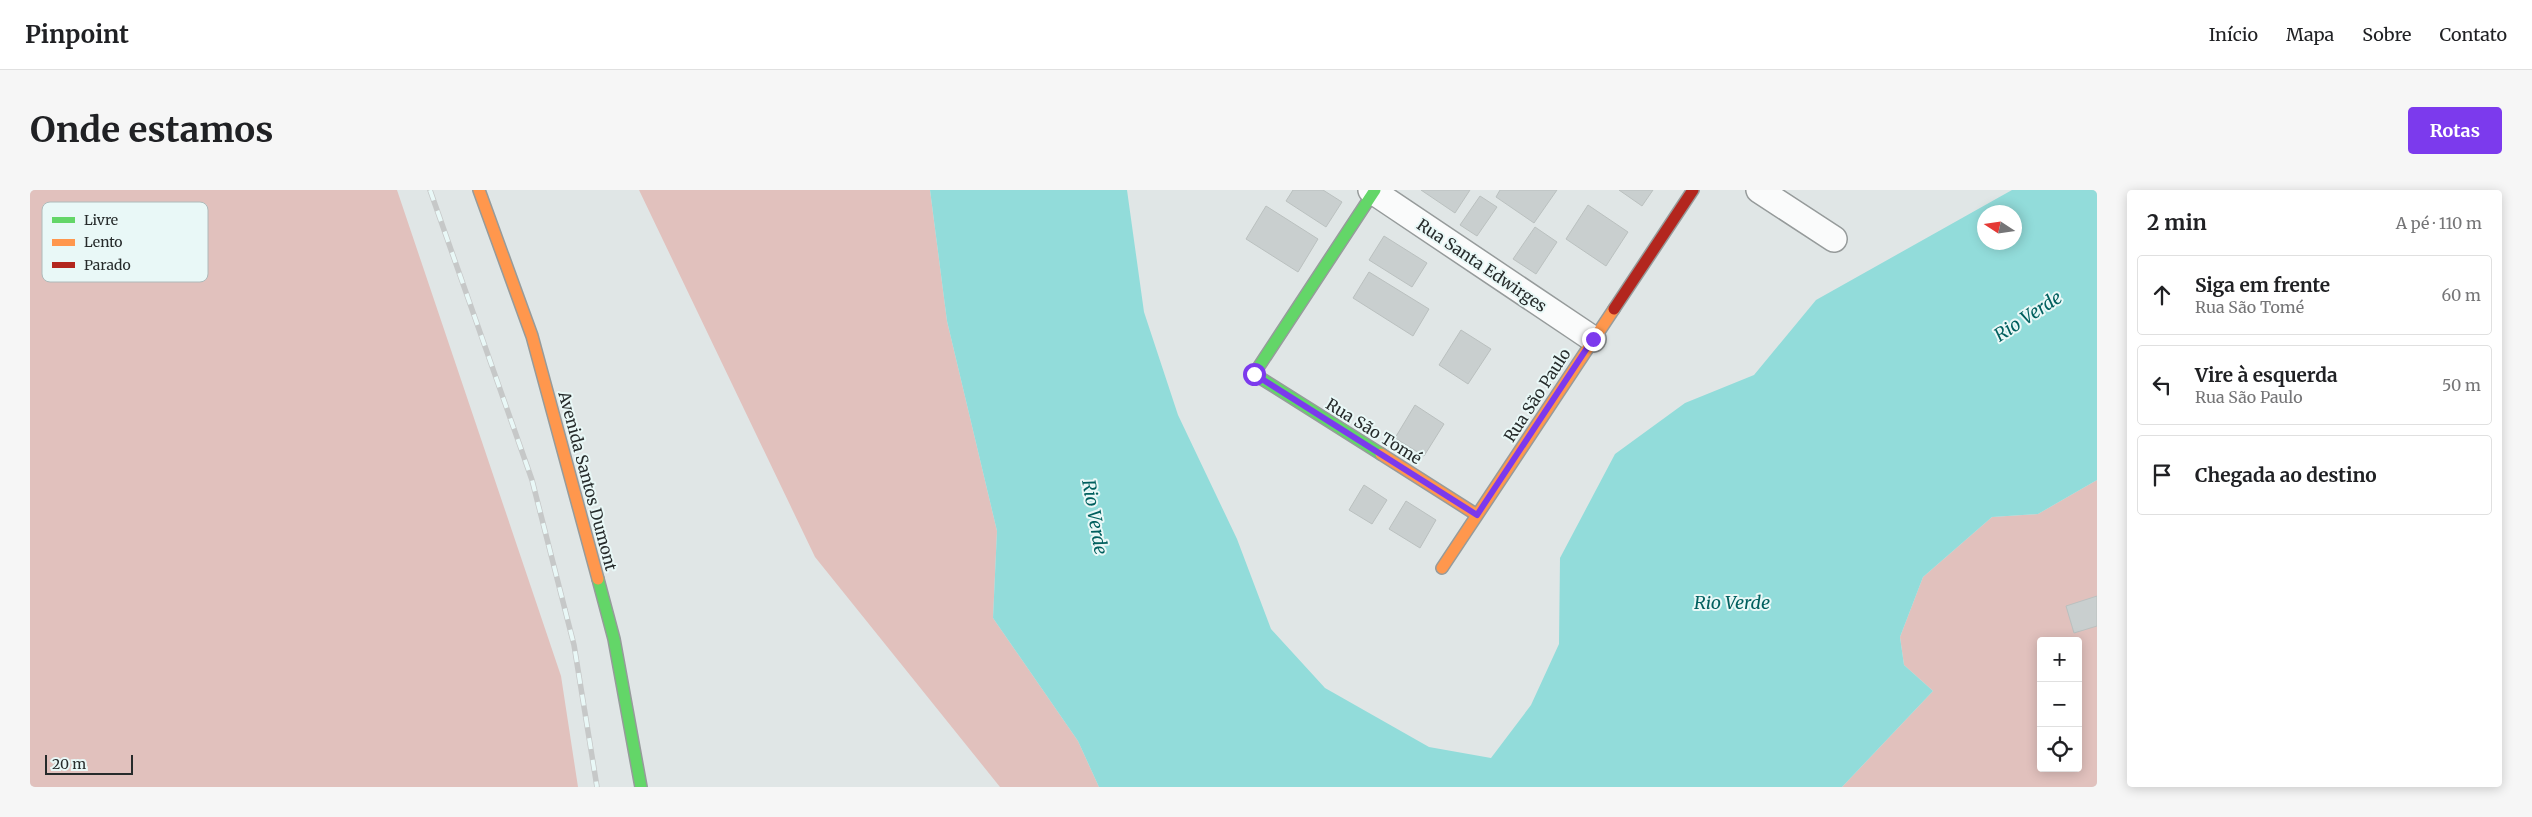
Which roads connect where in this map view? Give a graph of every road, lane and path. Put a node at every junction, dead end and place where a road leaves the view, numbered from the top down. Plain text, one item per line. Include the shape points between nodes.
1 (479, 190) edge
2 (1693, 190) edge
3 (1759, 190) edge
4 (1374, 191) edge
5 (1834, 239) dead end
6 (1593, 339) junction
7 (1477, 515) junction
8 (1442, 568) dead end
9 (641, 787) edge

1 - 9 street, Avenida Santos Dumont via 535,346 614,639
2 - 6 street, Rua São Paulo
3 - 5 street
4 - 6 street, Rua Santa Edwirges
4 - 7 street, Rua São Tomé via 1254,374
6 - 7 street, Rua São Paulo
7 - 8 street, Rua São Paulo

